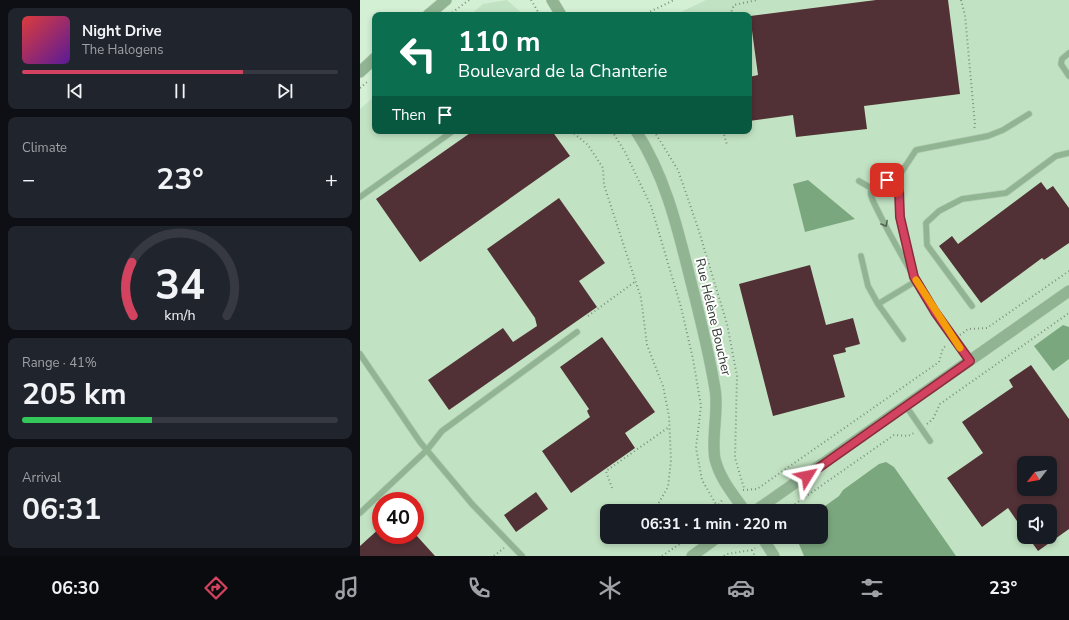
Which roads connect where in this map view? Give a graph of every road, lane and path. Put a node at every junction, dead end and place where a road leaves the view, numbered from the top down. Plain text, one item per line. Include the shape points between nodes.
1 (446, 0) edge
2 (469, 0) edge
3 (531, 0) edge
4 (552, 0) edge
5 (674, 0) edge
6 (757, 0) edge
7 (961, 0) edge
8 (432, 12) edge
9 (453, 12) edge
10 (538, 12) edge
11 (559, 12) edge
12 (649, 12) edge
13 (731, 12) edge
14 (1069, 53) edge
15 (372, 61) edge
16 (360, 72) edge
17 (1069, 76) edge
18 (1029, 114) dead end
19 (449, 134) edge
20 (574, 134) edge
21 (614, 134) edge
22 (638, 134) edge
23 (656, 134) edge
24 (724, 134) edge
25 (972, 138) junction
26 (727, 145) dead end
27 (1069, 153) edge
28 (859, 181) dead end
29 (895, 182) junction
30 (871, 188) junction
31 (360, 197) edge
32 (861, 256) dead end
33 (1069, 271) edge
34 (915, 279) junction
35 (636, 280) junction
36 (1069, 291) edge
37 (878, 304) junction
38 (972, 306) dead end
39 (1069, 313) edge
40 (588, 316) dead end
41 (577, 332) dead end
42 (961, 333) dead end
43 (903, 340) dead end
44 (946, 345) dead end
45 (360, 354) edge
46 (970, 361) junction
47 (906, 406) junction
48 (669, 427) junction
49 (922, 429) junction
50 (930, 441) dead end
51 (427, 450) junction
52 (612, 488) dead end
53 (658, 504) edge
54 (716, 504) edge
55 (740, 504) edge
56 (765, 504) edge
57 (796, 504) edge
58 (360, 513) edge
59 (509, 543) junction
60 (680, 544) edge
61 (708, 544) edge
62 (766, 544) edge
63 (494, 556) edge
64 (522, 556) edge
65 (662, 556) edge
66 (692, 556) edge
67 (724, 556) edge
68 (755, 556) edge
69 (774, 556) edge

1 - 8 street
2 - 9 path
3 - 10 path
4 - 11 street
5 - 12 path
6 - 13 path via 734,5
7 - 25 path via 965,15 975,125
14 - 17 lane via 1062,59 1061,64
15 - 16 street
18 - 25 lane via 1003,130 988,136
19 - 31 lane
20 - 35 path via 588,145 604,168 604,185
21 - 54 path via 651,206 681,307 701,406 696,448 702,480
22 - 55 street, Rue Hélène Boucher via 662,182 677,225 716,390 715,457 722,477
23 - 44 path via 678,170 727,324 737,376 735,458 744,490 757,489 938,362
24 - 26 path
25 - 29 lane via 916,150
27 - 38 lane via 1056,156 1006,193 962,199 939,211 926,223 927,245
28 - 30 lane
29 - 30 lane via 881,180
29 - 34 lane via 899,190 900,217
30 -> 34 lane via 871,196 880,216
32 - 37 lane via 868,286
33 - 42 path via 987,328 968,329
34 - 37 lane
34 - 46 lane
35 - 40 path
35 - 48 path via 647,345 663,386
36 - 46 street
37 - 43 lane
39 - 49 path via 940,404 932,419
41 - 51 lane via 442,431
45 - 51 lane
46 - 47 street
47 - 49 lane
47 - 56 street
48 - 52 path via 606,471
48 - 53 path via 671,460 668,487
49 - 50 lane
49 - 57 path via 908,436 894,436
51 - 58 lane
51 - 59 lane
59 - 63 path
59 - 64 lane
60 - 65 path
61 - 66 street
62 - 69 street
67 - 68 path via 752,550

